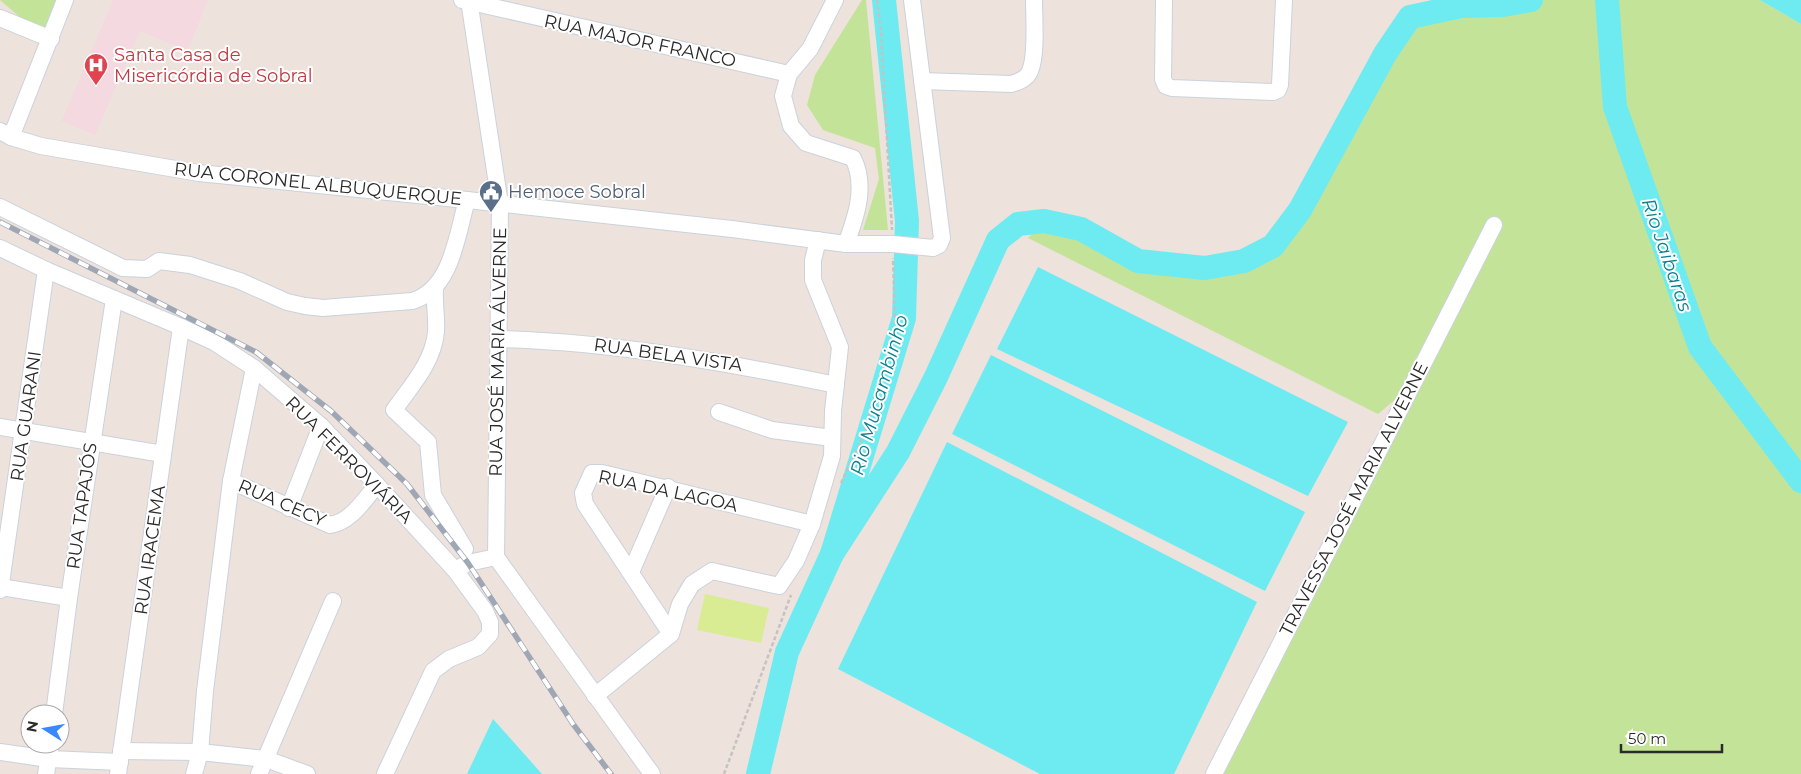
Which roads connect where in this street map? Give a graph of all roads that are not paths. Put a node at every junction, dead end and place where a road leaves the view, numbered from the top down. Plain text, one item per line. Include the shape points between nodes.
1 (65, 0) edge
2 (835, 0) edge
3 (912, 0) edge
4 (1034, 0) edge
5 (1164, 0) edge
6 (1284, 0) edge
7 (467, 1) edge
8 (0, 18) edge
9 (51, 39) junction
10 (789, 74) junction
11 (922, 81) junction
12 (5, 134) edge
13 (467, 200) junction
14 (500, 204) junction
15 (0, 207) edge
16 (1494, 225) dead end
17 (818, 240) junction
18 (846, 244) junction
19 (0, 248) edge
20 (46, 270) junction
21 (435, 289) junction
22 (114, 300) junction
23 (182, 326) junction
24 (498, 339) junction
25 (254, 368) junction
26 (836, 385) junction
27 (719, 412) dead end
28 (321, 426) junction
29 (0, 427) edge
30 (24, 431) junction
31 (832, 438) junction
32 (91, 441) junction
33 (163, 454) junction
34 (231, 481) junction
35 (377, 485) junction
36 (668, 487) junction
37 (289, 508) junction
38 (812, 524) junction
39 (465, 549) dead end
40 (496, 557) junction
41 (455, 570) junction
42 (631, 572) junction
43 (0, 588) edge
44 (69, 598) junction
45 (333, 601) dead end
46 (671, 634) junction
47 (595, 696) junction
48 (55, 704) edge
49 (0, 752) edge
50 (200, 752) junction
51 (49, 759) edge
52 (266, 759) junction
53 (120, 762) edge
54 (194, 774) edge
55 (259, 774) edge
56 (307, 774) edge
57 (385, 774) edge
58 (652, 774) edge
59 (1214, 774) edge

1 - 9 street
2 - 10 street via 810,49
3 - 11 street
4 - 11 street via 1032,60 1030,72 1021,80 1011,84
5 - 6 street via 1163,79 1166,86 1273,92 1280,85
7 - 10 street, RUA MAJOR FRANCO
7 - 14 street, RUA JOSÉ MARIA ÁLVERNE
8 - 9 street
9 - 12 street
10 - 18 street via 784,96 786,113 796,134 806,144 853,158 857,166 860,194
11 - 18 street, RUA CORONEL ALBUQUERQUE via 942,238 939,245 933,248
12 - 13 street, RUA CORONEL ALBUQUERQUE via 41,146 199,173
13 - 14 street, RUA CORONEL ALBUQUERQUE
13 - 21 street via 450,259
14 - 17 street, RUA CORONEL ALBUQUERQUE
14 - 24 street, RUA JOSÉ MARIA ÁLVERNE
15 - 21 street via 123,268 147,268 159,261 190,265 305,306 323,308 412,301 425,298
16 - 59 street, TRAVESSA JOSÉ MARIA ALVERNE
17 - 18 street, RUA CORONEL ALBUQUERQUE
17 - 26 street via 813,280 840,348
19 - 20 street, RUA FERROVIÁRIA
20 - 22 street, RUA FERROVIÁRIA
20 - 30 street, RUA GUARANI
21 - 39 street via 433,349 427,364 394,410 428,442 433,495
22 - 23 street, RUA FERROVIÁRIA
22 - 32 street, RUA TAPAJÓS
23 - 25 street, RUA FERROVIÁRIA
23 - 33 street, RUA IRACEMA
24 - 26 street, RUA BELA VISTA via 622,347 730,363
24 - 40 street, RUA JOSÉ MARIA ÁLVERNE
25 - 28 street, RUA FERROVIÁRIA
25 - 34 street
26 - 31 street
27 - 31 street via 772,430
28 - 35 street, RUA FERROVIÁRIA
28 - 37 street
29 - 30 street
30 - 32 street
30 - 43 street, RUA GUARANI
31 - 38 street via 830,468
32 - 33 street
32 - 44 street, RUA TAPAJÓS
33 - 53 street, RUA IRACEMA
34 - 37 street, RUA CECY
34 - 50 street
35 - 37 street, RUA CECY via 340,524 330,525
35 - 41 street, RUA FERROVIÁRIA
36 - 38 street, RUA DA LAGOA
36 - 42 street
36 - 42 street, RUA DA LAGOA via 602,473 592,473 586,482 583,492 585,504
38 - 46 street via 796,561 779,586 712,571 692,584 680,604
40 - 41 street
40 - 47 street
41 - 57 street, RUA FERROVIÁRIA via 485,611 490,622 490,634 478,647 450,659 433,671
42 - 46 street, RUA DA LAGOA
43 - 44 street
44 - 48 street, RUA TAPAJÓS
45 - 52 street
46 - 47 street
47 - 58 street
49 - 51 street
50 - 52 street
50 - 53 street
50 - 54 street
51 - 53 street
52 - 55 street
52 - 56 street

